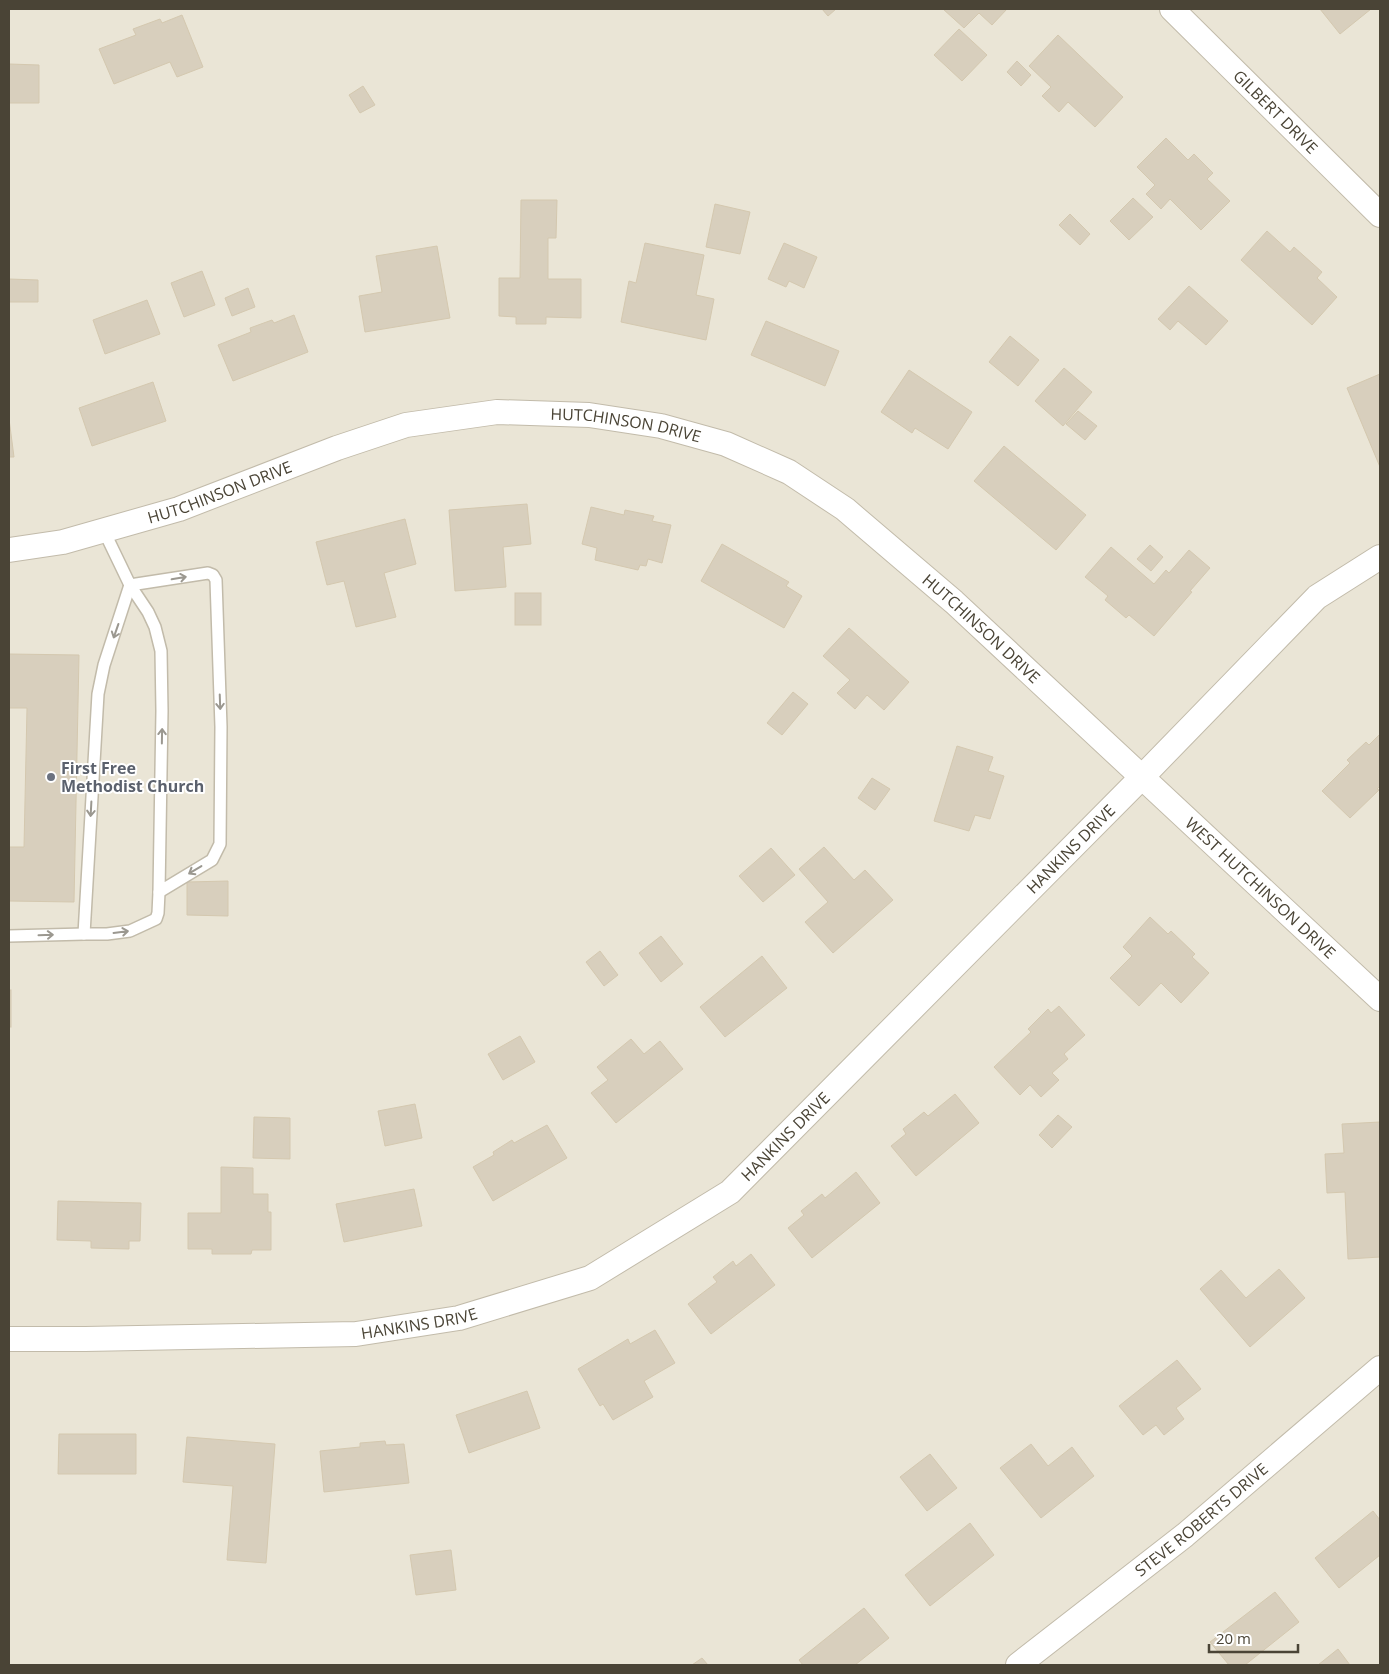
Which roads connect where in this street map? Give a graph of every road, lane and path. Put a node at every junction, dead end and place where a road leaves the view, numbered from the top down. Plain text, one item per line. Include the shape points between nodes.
1 (1172, 9) edge
2 (1380, 215) edge
3 (104, 531) junction
4 (9, 550) edge
5 (1380, 557) edge
6 (130, 585) junction
7 (1142, 777) junction
8 (159, 892) junction
9 (84, 934) junction
10 (9, 936) edge
11 (1380, 999) edge
12 (9, 1339) edge
13 (1380, 1368) edge
14 (1018, 1665) edge

1 - 2 street, GILBERT DRIVE
3 - 4 street, HUTCHINSON DRIVE via 63,542
3 - 6 lane
3 - 7 street, HUTCHINSON DRIVE via 179,510 337,448 406,425 497,412 589,415 661,426 726,444 789,472 846,509 954,602
5 - 7 street, HANKINS DRIVE via 1317,597
8 -> 6 lane via 161,652 155,627
6 -> 8 lane via 208,573 216,580 221,727 220,844 212,860
6 -> 9 lane via 98,694
7 - 11 street, WEST HUTCHINSON DRIVE
7 - 12 street, HANKINS DRIVE via 730,1192 590,1278 459,1318 356,1334
9 -> 8 lane via 130,931 156,919
10 -> 9 lane
13 - 14 street, STEVE ROBERTS DRIVE via 1185,1535

